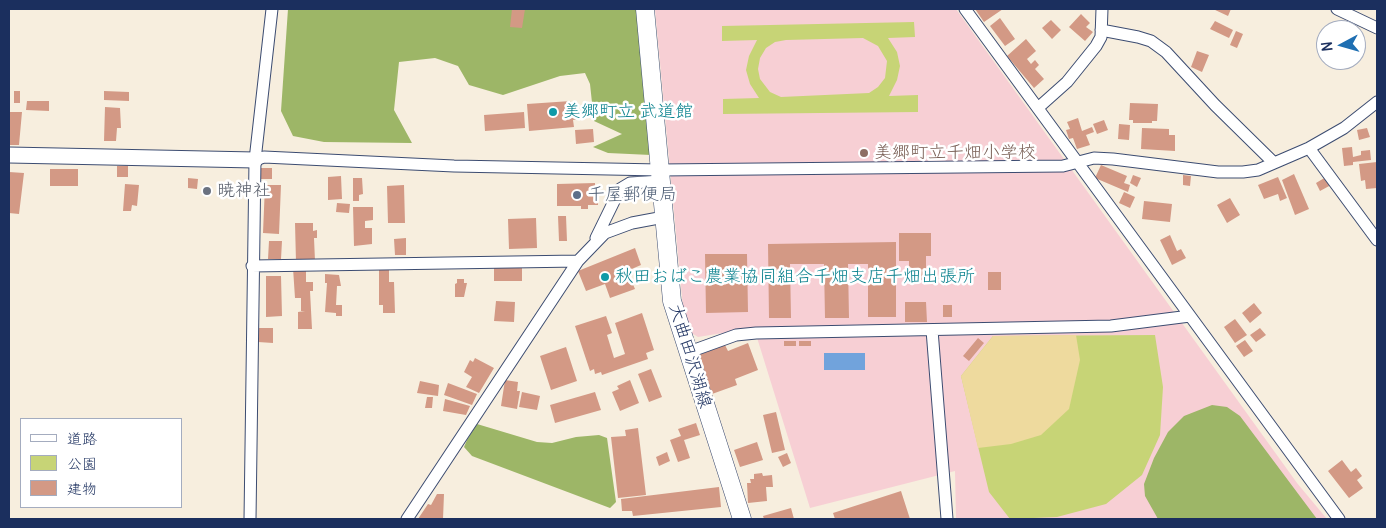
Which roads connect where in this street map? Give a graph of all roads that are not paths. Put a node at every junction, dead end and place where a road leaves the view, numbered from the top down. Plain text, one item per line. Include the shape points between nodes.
1 (272, 9) edge
2 (645, 9) edge
3 (965, 9) edge
4 (1102, 9) edge
5 (1337, 9) edge
6 (1377, 28) edge
7 (1101, 30) junction
8 (1377, 102) edge
9 (1039, 107) junction
10 (1309, 148) junction
11 (9, 155) edge
12 (255, 160) junction
13 (1078, 163) junction
14 (1274, 163) junction
15 (661, 175) junction
16 (664, 217) junction
17 (1377, 240) edge
18 (592, 246) junction
19 (578, 261) junction
20 (252, 266) junction
21 (1190, 316) junction
22 (932, 330) junction
23 (688, 352) junction
24 (250, 519) edge
25 (407, 519) edge
26 (742, 519) edge
27 (947, 519) edge
28 (1339, 519) edge

1 - 12 street
2 - 15 main road, 大曲田沢湖線
3 - 9 street
4 - 7 street
5 - 6 street
7 - 9 street via 1096,46 1067,82
7 - 14 street via 1151,41 1166,52
8 - 10 street via 1344,128
9 - 13 street
10 - 14 street
10 - 17 street
11 - 12 street
12 - 15 street via 264,157
12 - 20 street
13 - 14 street via 1094,158 1114,159 1218,172 1243,172
13 - 15 street via 1063,166
13 - 21 street
15 - 16 main road, 大曲田沢湖線
15 - 18 street via 620,189
16 - 18 street via 632,223 605,233
16 - 23 main road, 大曲田沢湖線 via 672,301
18 - 19 street
19 - 20 street
19 - 25 street
20 - 24 street
21 - 22 street via 1111,326
21 - 28 street
22 - 23 street via 756,333 736,335
22 - 27 street
23 - 26 main road, 大曲田沢湖線

